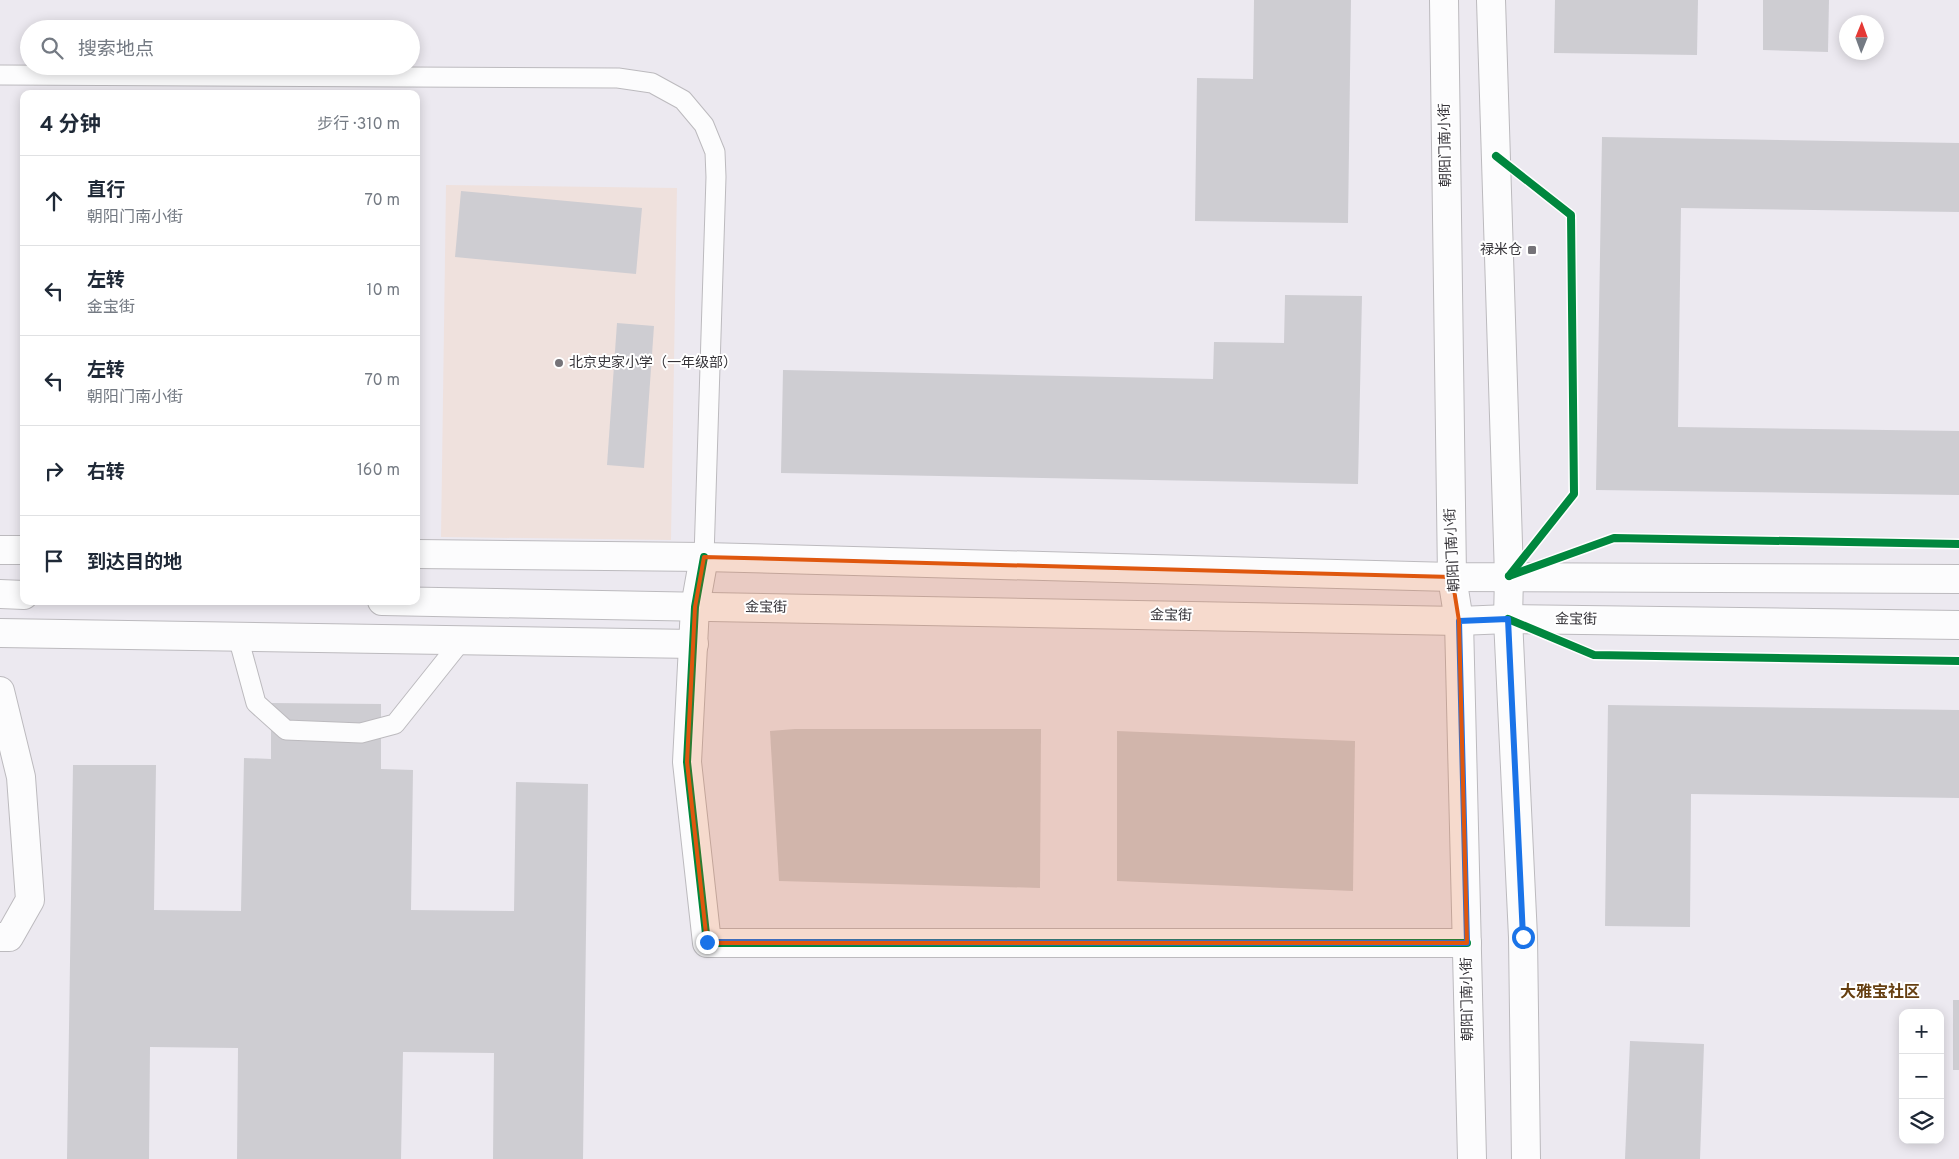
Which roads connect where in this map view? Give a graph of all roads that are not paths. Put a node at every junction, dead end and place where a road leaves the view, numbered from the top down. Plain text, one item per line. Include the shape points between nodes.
1 (1444, 0) edge
2 (1491, 0) edge
3 (0, 74) edge
4 (20, 74) edge
5 (154, 75) edge
6 (0, 550) edge
7 (20, 550) edge
8 (420, 554) edge
9 (704, 557) junction
10 (1509, 576) junction
11 (1452, 577) junction
12 (1959, 579) edge
13 (0, 594) edge
14 (20, 595) edge
15 (420, 602) edge
16 (695, 607) junction
17 (1508, 619) junction
18 (1459, 621) junction
19 (1959, 626) edge
20 (0, 633) edge
21 (238, 637) junction
22 (462, 640) junction
23 (694, 644) junction
24 (0, 691) edge
25 (0, 937) edge
26 (1467, 943) junction
27 (1472, 1159) edge
28 (1526, 1159) edge

1 - 11 main road, 朝阳门南小街
2 - 10 main road
3 - 4 lane
5 - 9 lane via 618,78 652,83 683,100 704,125 715,152
6 - 7 main road
8 - 9 main road
9 - 11 main road
9 - 16 main road
10 - 11 main road
10 - 12 main road
10 - 17 main road
11 - 18 main road, 朝阳门南小街
13 - 14 main road
15 - 16 main road, 金宝街
16 - 18 main road, 金宝街
16 - 23 main road
17 - 18 main road, 金宝街
17 - 19 main road, 金宝街
17 - 28 main road via 1523,937
18 - 26 main road, 朝阳门南小街
20 - 21 main road
21 - 22 main road
21 - 22 lane via 256,703 286,730 361,733 395,724
22 - 23 main road
23 - 26 main road via 686,762 707,942
24 - 25 main road via 21,777 30,900 9,937
26 - 27 main road, 朝阳门南小街

